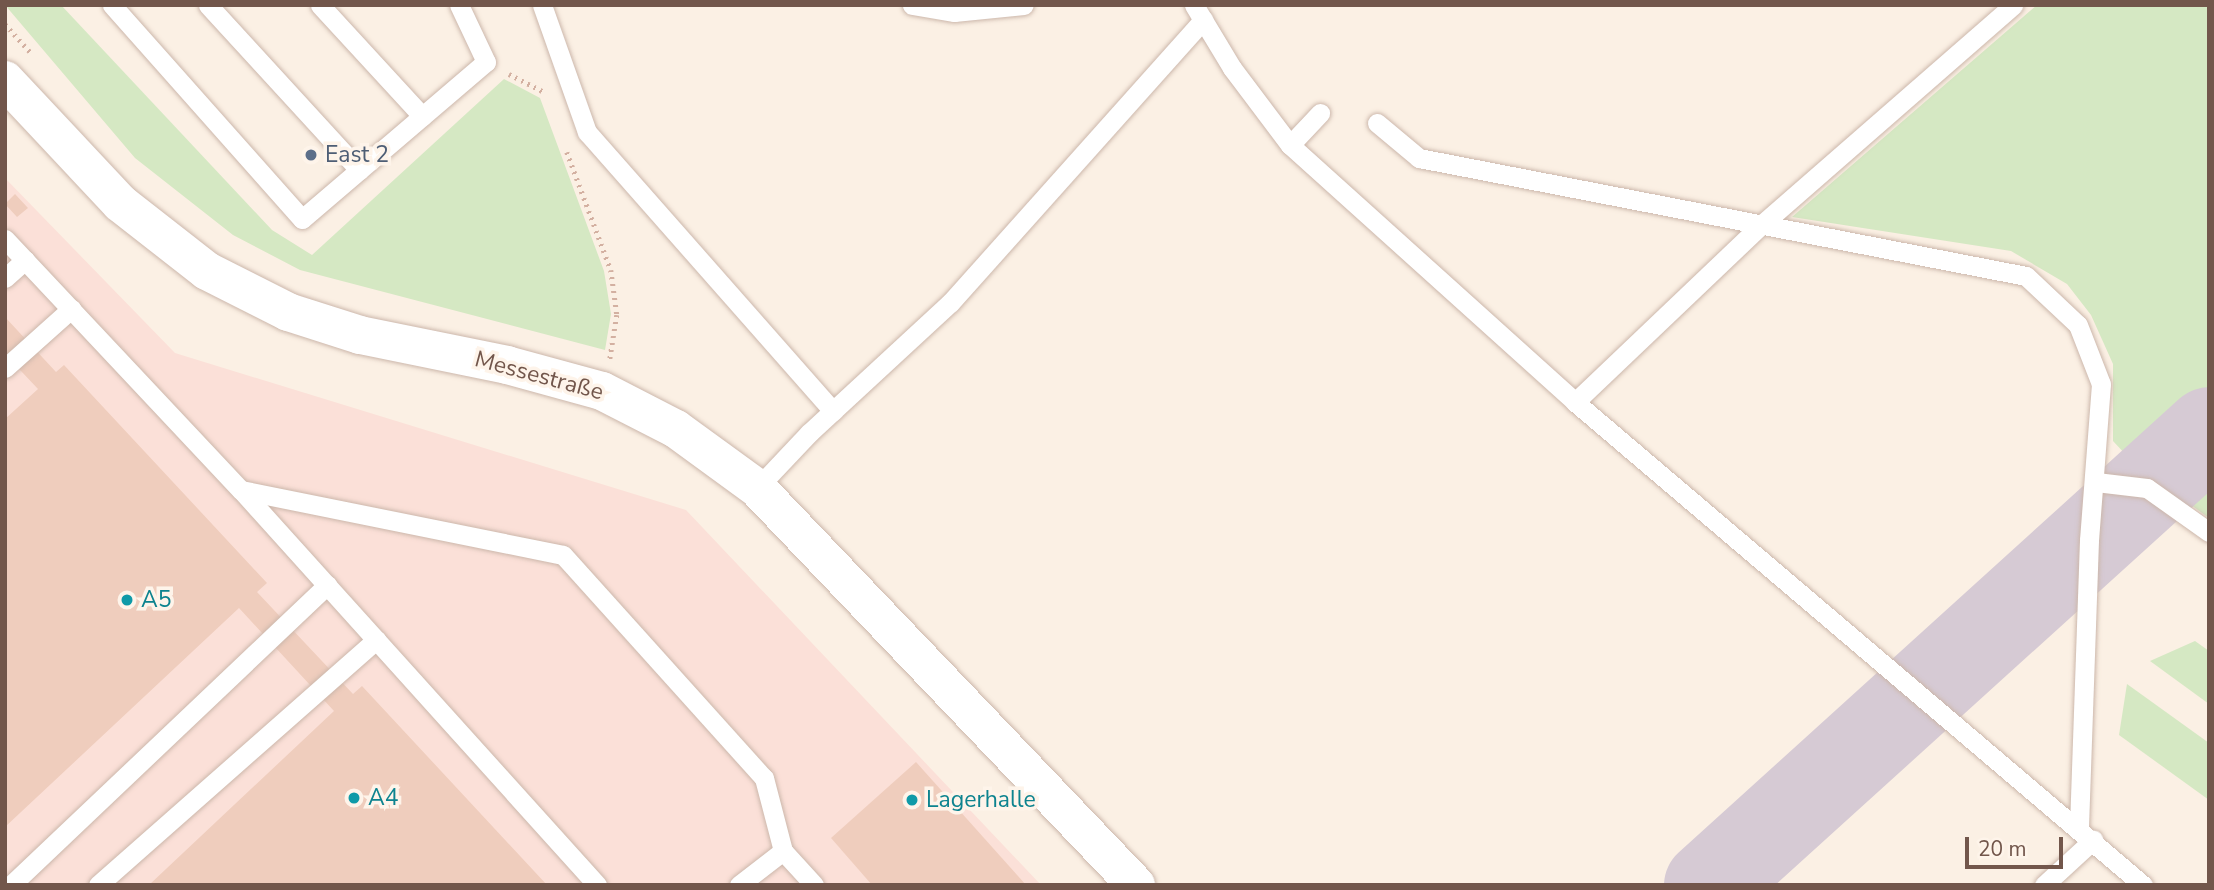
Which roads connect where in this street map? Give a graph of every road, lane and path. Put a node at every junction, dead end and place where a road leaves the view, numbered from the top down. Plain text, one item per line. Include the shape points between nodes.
1 (112, 5) edge
2 (208, 5) edge
3 (320, 5) edge
4 (459, 5) edge
5 (542, 5) edge
6 (912, 5) edge
7 (1024, 5) edge
8 (2013, 5) edge
9 (1199, 13) edge
10 (486, 62) junction
11 (5, 80) edge
12 (550, 104) dead end
13 (1320, 113) dead end
14 (422, 116) junction
15 (1377, 123) dead end
16 (563, 140) dead end
17 (1290, 145) junction
18 (359, 170) junction
19 (1760, 226) junction
20 (5, 239) edge
21 (25, 260) junction
22 (5, 278) edge
23 (71, 309) junction
24 (610, 360) dead end
25 (5, 368) edge
26 (1575, 402) junction
27 (833, 411) junction
28 (2096, 482) junction
29 (757, 488) junction
30 (241, 490) junction
31 (2209, 532) edge
32 (327, 585) junction
33 (376, 640) junction
34 (2086, 834) junction
35 (783, 851) junction
36 (10, 885) edge
37 (98, 885) edge
38 (597, 885) edge
39 (739, 885) edge
40 (814, 885) edge
41 (1136, 885) edge
42 (2044, 885) edge
43 (2143, 885) edge

1 - 18 lane via 302,219
2 - 18 lane
3 - 14 lane
4 - 10 lane
5 - 27 lane via 587,132
6 - 7 lane via 954,12
8 - 19 lane
9 - 17 lane via 1232,68
9 - 27 lane via 950,303
10 - 12 path via 545,92
10 - 14 lane
11 - 29 street, Messestraße via 120,202 207,271 288,312 360,335 507,365 602,391 676,429
13 - 17 lane
14 - 18 lane
15 - 19 lane via 1419,158
16 - 24 path via 611,270 617,315
17 - 26 lane
19 - 26 lane
19 - 28 lane via 2026,276 2078,324 2101,384
20 - 21 lane
21 - 22 lane
21 - 23 lane
23 - 25 lane
23 - 30 lane
26 - 34 lane via 1917,696
27 - 29 lane
28 - 31 lane via 2147,488
28 - 34 lane via 2089,540
29 - 41 street, Messestraße
30 - 32 lane
30 - 35 lane via 563,555 764,778
32 - 33 lane
32 - 36 lane
33 - 37 lane
33 - 38 lane
34 - 42 lane
34 - 43 lane
35 - 39 lane
35 - 40 lane

